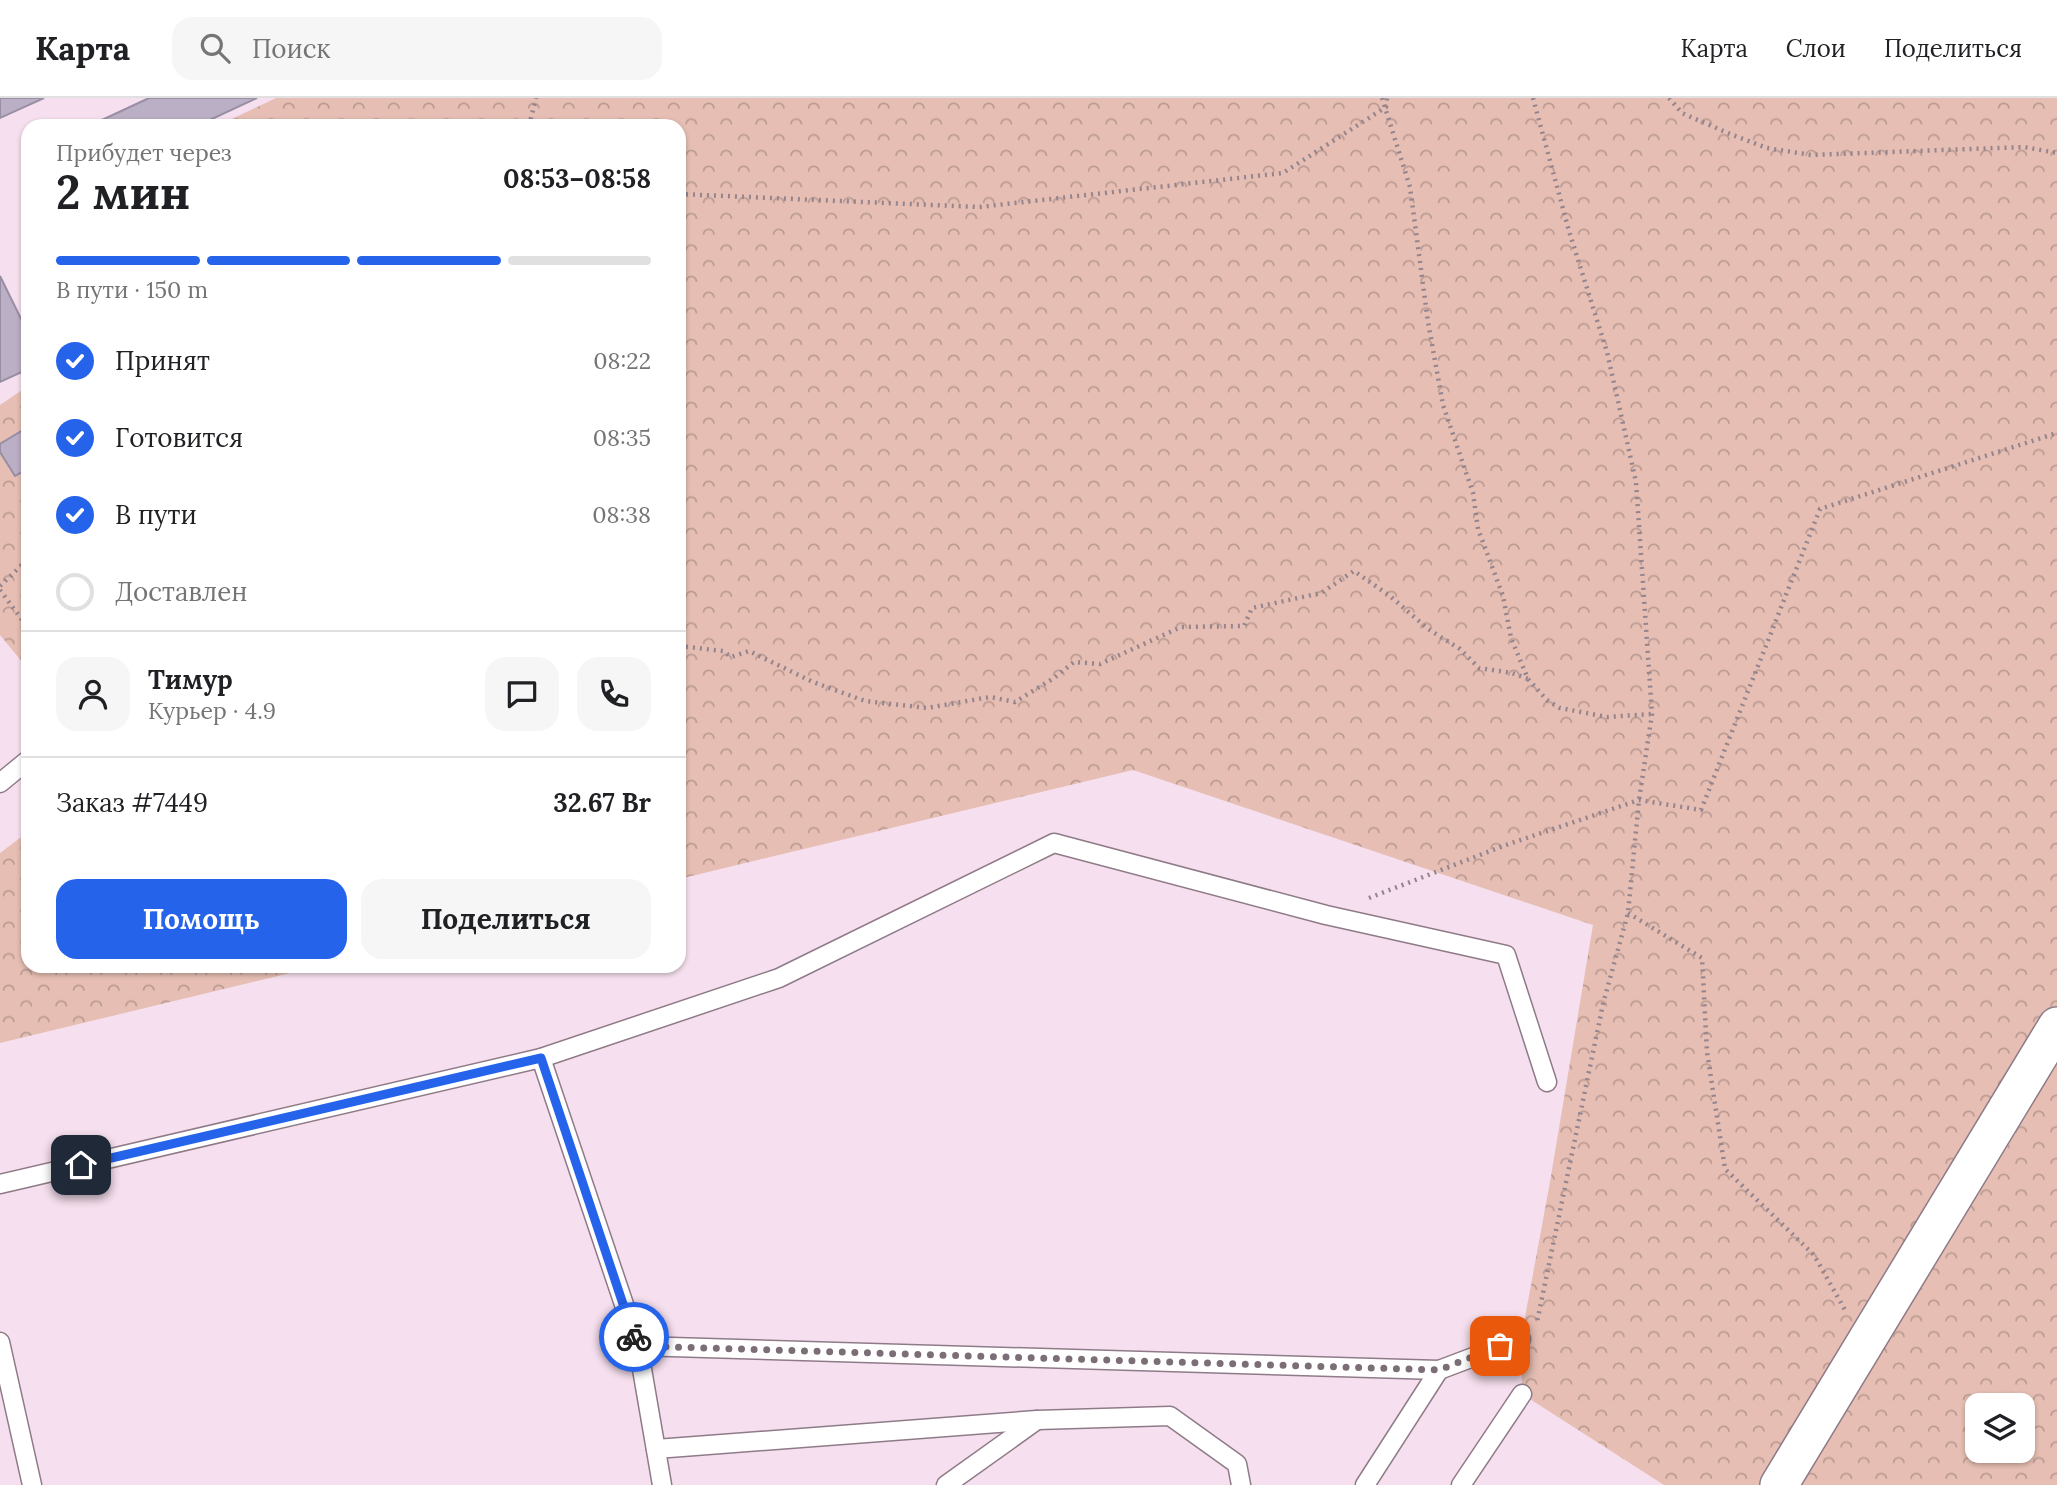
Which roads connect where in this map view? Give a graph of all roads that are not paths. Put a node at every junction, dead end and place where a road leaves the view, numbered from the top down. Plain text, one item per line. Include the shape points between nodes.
1 (21, 766) edge
2 (0, 783) edge
3 (2057, 1026) edge
4 (541, 1058) junction
5 (1547, 1082) dead end
6 (0, 1184) edge
7 (1521, 1339) dead end
8 (0, 1342) edge
9 (638, 1346) junction
10 (1439, 1370) junction
11 (1522, 1394) dead end
12 (1037, 1420) junction
13 (656, 1449) junction
14 (33, 1485) edge
15 (662, 1485) edge
16 (946, 1485) edge
17 (1241, 1485) edge
18 (1365, 1485) edge
19 (1461, 1485) edge
20 (1779, 1485) edge

1 - 2 lane
3 - 20 street
4 - 5 lane via 779,978 1054,843 1326,915 1506,956
4 - 6 lane
4 - 9 lane
7 - 10 lane
8 - 14 lane
9 - 10 lane
9 - 13 lane
10 - 18 lane
11 - 19 lane
12 - 13 lane
12 - 16 lane
12 - 17 lane via 1170,1416 1237,1464
13 - 15 lane

